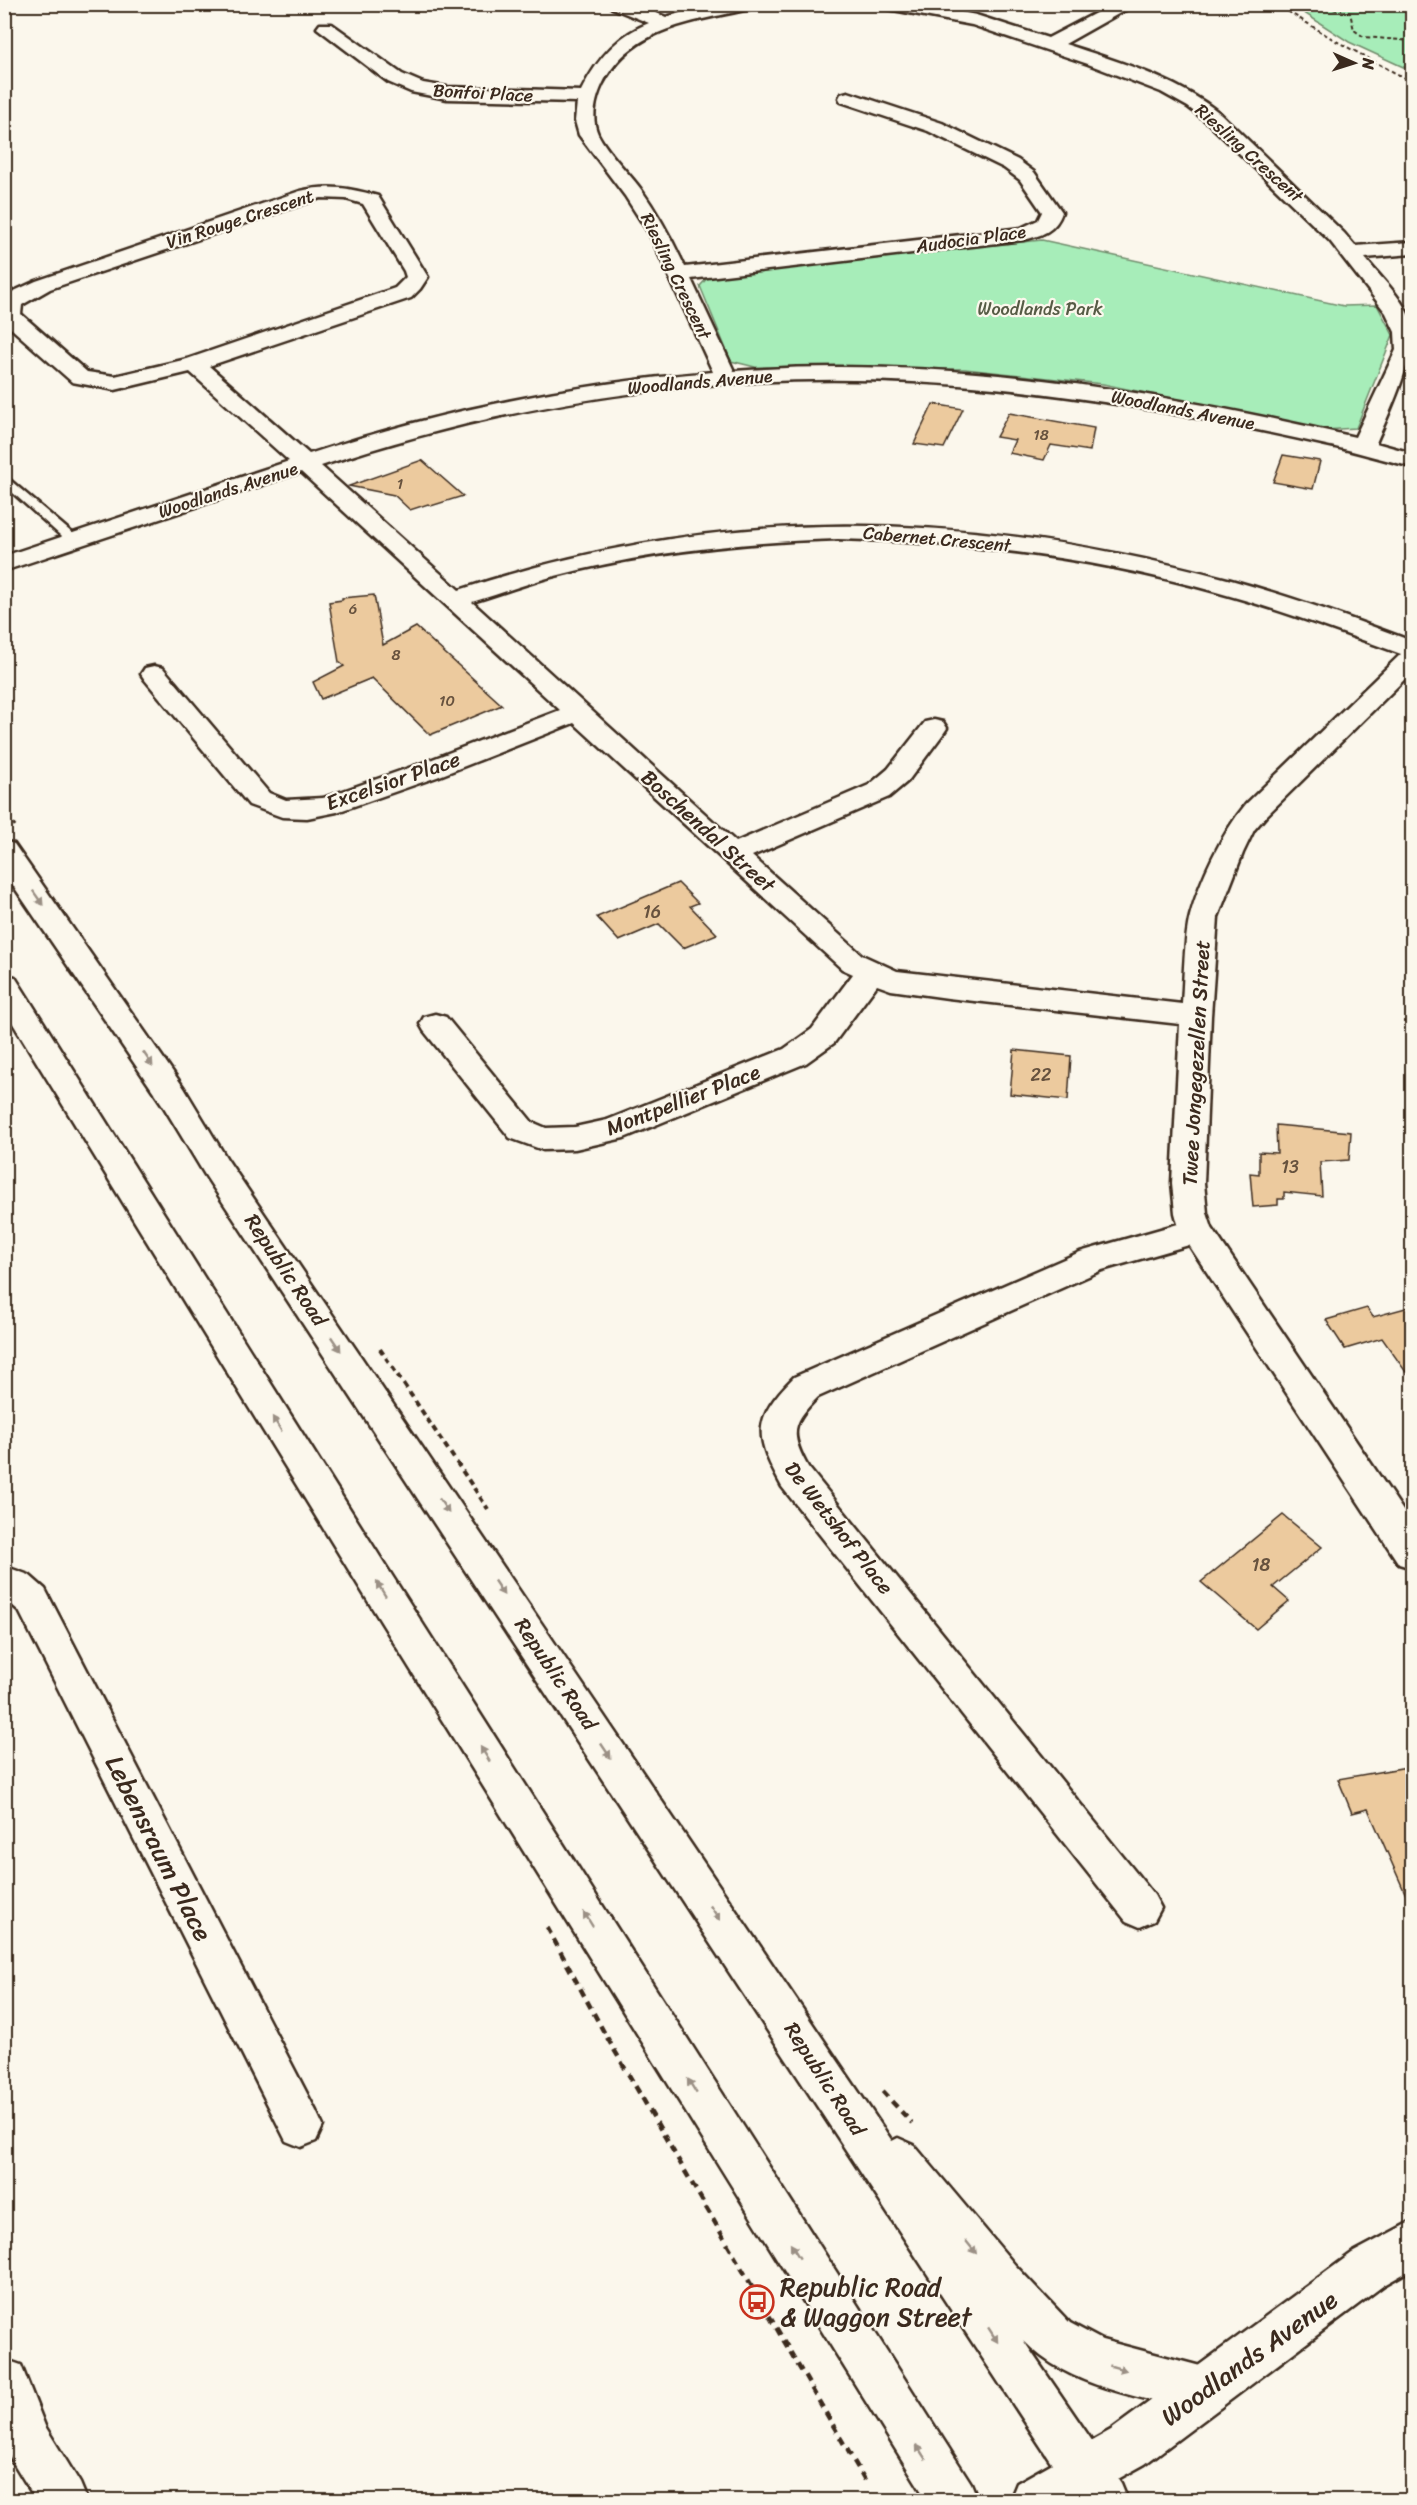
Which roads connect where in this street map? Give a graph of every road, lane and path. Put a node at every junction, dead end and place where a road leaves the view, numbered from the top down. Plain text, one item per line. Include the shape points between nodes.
1 (618, 4) edge
2 (747, 4) edge
3 (888, 4) edge
4 (1127, 4) edge
5 (1276, 4) edge
6 (1313, 4) edge
7 (666, 23) junction
8 (326, 28) dead end
9 (1413, 41) edge
10 (1049, 45) junction
11 (1413, 82) edge
12 (587, 98) junction
13 (848, 98) dead end
14 (1413, 248) edge
15 (1351, 253) junction
16 (678, 274) junction
17 (1410, 350) edge
18 (194, 364) junction
19 (726, 377) junction
20 (1363, 445) junction
21 (1413, 460) edge
22 (306, 464) junction
23 (4, 478) edge
24 (74, 541) junction
25 (4, 564) edge
26 (455, 600) junction
27 (1413, 649) edge
28 (1413, 658) edge
29 (154, 674) dead end
30 (577, 712) junction
31 (934, 728) dead end
32 (4, 850) edge
33 (732, 854) junction
34 (871, 972) junction
35 (4, 984) edge
36 (1196, 1016) junction
37 (435, 1024) dead end
38 (1197, 1231) junction
39 (1413, 1553) edge
40 (4, 1581) edge
41 (1140, 1908) dead end
42 (835, 2093) junction
43 (301, 2126) dead end
44 (1413, 2244) edge
45 (4, 2382) edge
46 (1204, 2390) junction
47 (1095, 2486) edge
48 (63, 2500) edge
49 (954, 2500) edge
50 (1034, 2500) edge

1 - 7 street
2 - 7 street, Riesling Crescent
3 - 10 street, Riesling Crescent via 960,16
4 - 10 street
5 - 11 path
6 - 9 path via 1350,13 1354,30 1364,37
7 - 12 street, Riesling Crescent via 641,32 625,44 591,84
8 - 12 street, Bonfoi Place via 395,78 418,88 447,93
10 - 15 street, Riesling Crescent via 1141,77 1196,103 1319,217
12 - 16 street, Riesling Crescent via 585,120 589,135 634,194 660,235
13 - 16 street, Audocia Place via 935,127 1011,164 1027,176 1052,212 1047,222 1023,234
14 - 15 street
15 - 17 street, Riesling Crescent via 1396,312
16 - 19 street, Riesling Crescent
17 - 20 street, Riesling Crescent
18 - 18 street, Vin Rouge Crescent via 124,382 80,376 11,316 9,304 43,285 307,195 347,193 371,200 415,271 413,285 402,293
18 - 22 street
19 - 20 street, Woodlands Avenue via 854,375 988,381 1090,393
19 - 22 street, Woodlands Avenue via 585,393 487,411 381,438
20 - 21 street, Woodlands Avenue
22 - 24 street, Woodlands Avenue
22 - 26 street, Boschendal Street
23 - 24 lane
24 - 25 street, Woodlands Avenue
26 - 27 street, Cabernet Crescent via 548,571 720,539 912,533 1049,549 1198,579
26 - 30 street, Boschendal Street
28 - 36 street, Twee Jongegezellen Street via 1242,827 1204,918
29 - 30 street, Excelsior Place via 259,799 282,808 327,806
30 - 33 street, Boschendal Street
31 - 33 street via 898,776 879,791
32 -> 42 street, Republic Road via 173,1096 223,1177
33 - 34 street, Boschendal Street via 852,962
34 - 36 street, Boschendal Street via 891,980 948,988
34 - 37 street, Montpellier Place via 823,1036 795,1056 613,1130 575,1138 543,1139 521,1130
49 -> 35 street
36 - 38 street, Twee Jongegezellen Street via 1188,1183
38 - 39 street, Twee Jongegezellen Street
38 - 41 street, De Wetshof Place via 1092,1262 806,1388 786,1406 776,1432 782,1454 795,1477
40 - 43 street, Lebensraum Place via 32,1600
42 -> 46 street via 918,2182 999,2281 1054,2338 1095,2361
42 -> 47 street, Republic Road
44 - 46 street, Woodlands Avenue via 1368,2269
45 - 48 street via 28,2442
46 - 47 street, Woodlands Avenue via 1128,2447
47 - 50 street, Woodlands Avenue

